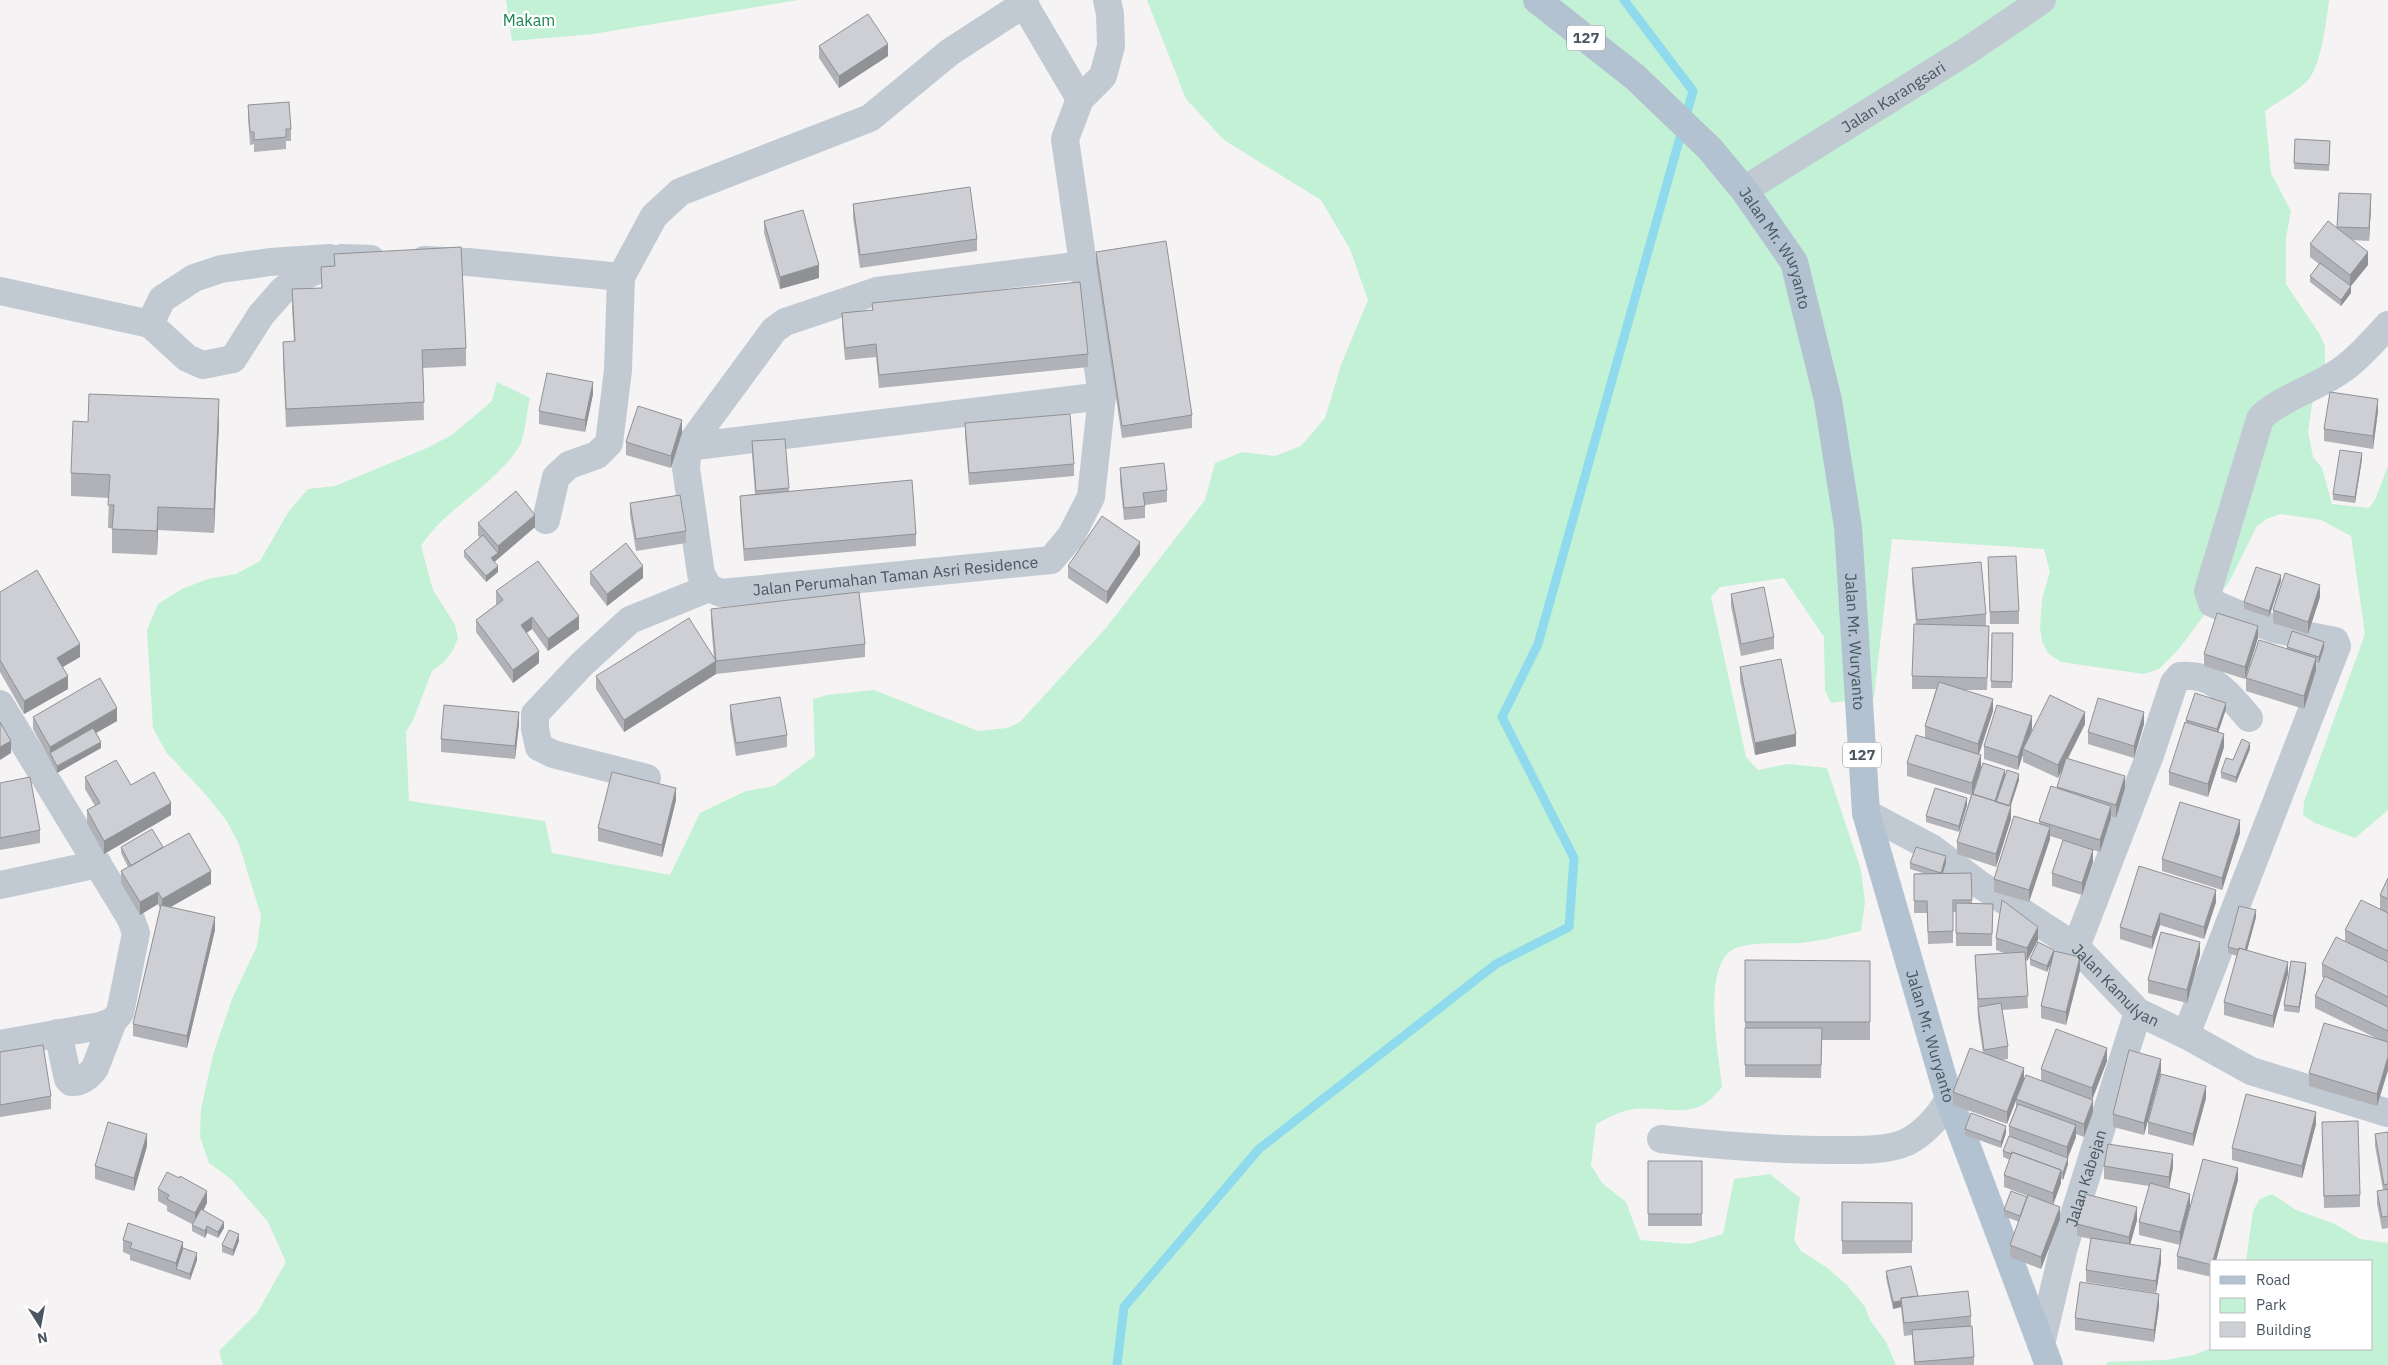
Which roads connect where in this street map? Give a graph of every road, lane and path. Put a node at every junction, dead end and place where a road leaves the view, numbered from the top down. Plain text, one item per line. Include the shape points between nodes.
1 (1106, 0) edge
2 (1537, 0) edge
3 (2042, 0) edge
4 (1025, 2) edge
5 (1080, 99) junction
6 (1744, 190) junction
7 (342, 258) junction
8 (1083, 265) junction
9 (621, 277) junction
10 (0, 291) edge
11 (150, 324) junction
12 (2388, 325) edge
13 (1102, 396) junction
14 (688, 447) junction
15 (546, 520) dead end
16 (709, 588) junction
17 (0, 704) edge
18 (2249, 718) dead end
19 (647, 778) dead end
20 (1866, 813) junction
21 (98, 864) junction
22 (0, 885) edge
23 (2076, 947) junction
24 (2138, 1012) junction
25 (113, 1021) junction
26 (58, 1033) junction
27 (2186, 1034) junction
28 (0, 1044) edge
29 (1949, 1100) junction
30 (2388, 1113) edge
31 (1661, 1139) dead end
32 (2045, 1354) edge

1 - 5 street, Jalan Perumahan Taman Asri Residence via 1112,46 1103,76
2 - 6 main road, Jalan Mr. Wuryanto / 127 via 1635,77 1710,149
3 - 6 street, Jalan Karangsari via 1970,49
4 - 5 street
4 - 9 street via 950,52 870,118 680,192 654,216
5 - 8 street, Jalan Perumahan Taman Asri Residence via 1065,139
6 - 20 main road, Jalan Mr. Wuryanto / 127 via 1794,262 1828,400 1848,527
7 - 9 street via 468,262
7 - 11 street via 270,262 194,278 162,299
7 - 11 street via 282,290 261,315 233,359 203,365 187,358
8 - 13 street, Jalan Perumahan Taman Asri Residence
8 - 14 street via 877,291 786,322 774,330
9 - 15 street via 618,370 609,443 597,455 569,465 556,477
10 - 11 street
12 - 27 street via 2344,369 2314,388 2266,410 2260,419 2208,591 2212,603 2274,629 2335,641 2337,646
13 - 14 street
13 - 16 street, Jalan Perumahan Taman Asri Residence via 1091,497 1071,536 1051,560 721,593
14 - 16 street via 686,468 701,574
16 - 19 street via 630,620 535,714 539,747 553,754
17 - 21 street
18 - 23 street via 2220,685 2194,675 2180,676 2174,683 2150,755
20 - 23 street, Jalan Kamulyan via 1932,848 1979,884
20 - 29 main road, Jalan Mr. Wuryanto / 127
21 - 22 street
21 - 25 street via 136,933 120,1014
23 - 24 street, Jalan Kamulyan
24 - 27 street, Jalan Kamulyan
24 - 32 street, Jalan Kabejan via 2064,1247
25 - 26 street
25 - 26 street via 92,1074 77,1082 68,1079
26 - 28 street
27 - 30 street, Jalan Kamulyan via 2251,1071
29 - 31 street via 1930,1127 1906,1143 1873,1149 1805,1151
29 - 32 main road, Jalan Mr. Wuryanto / 127

